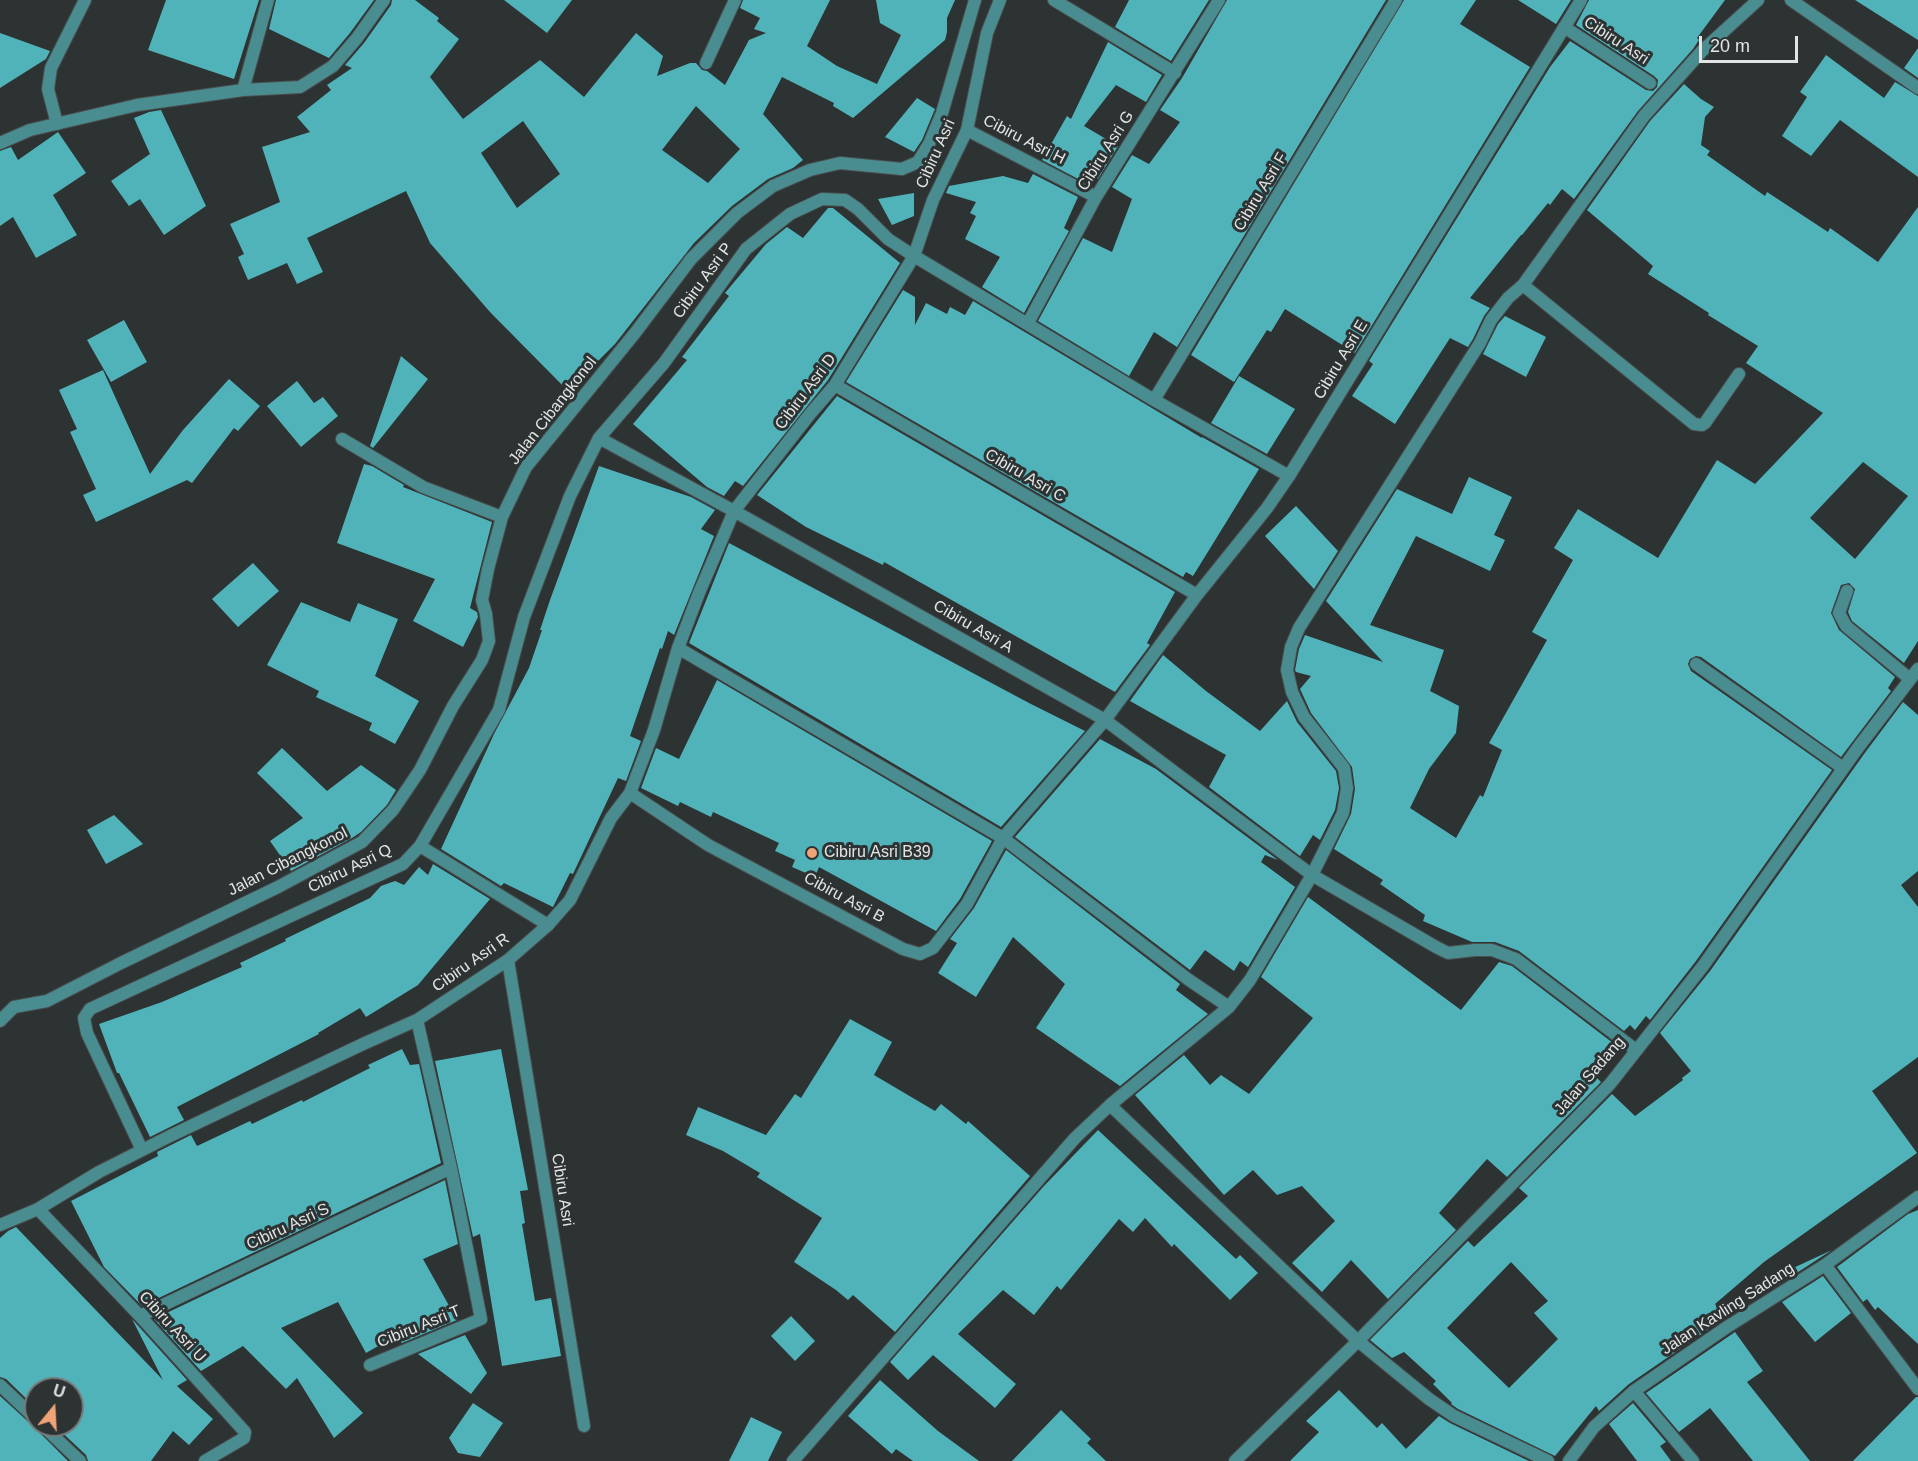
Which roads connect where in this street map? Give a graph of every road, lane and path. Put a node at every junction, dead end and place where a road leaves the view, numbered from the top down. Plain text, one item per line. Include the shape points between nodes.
1 (85, 0) edge
2 (268, 0) edge
3 (384, 0) edge
4 (735, 0) edge
5 (975, 0) edge
6 (1000, 0) edge
7 (1054, 0) edge
8 (1219, 0) edge
9 (1396, 0) edge
10 (1581, 0) edge
11 (1758, 0) edge
12 (1791, 0) edge
13 (1564, 27) junction
14 (706, 63) dead end
15 (1175, 73) junction
16 (1650, 83) dead end
17 (1918, 88) edge
18 (243, 90) junction
19 (57, 124) junction
20 (968, 130) junction
21 (0, 143) edge
22 (1096, 196) junction
23 (914, 256) junction
24 (1523, 285) junction
25 (1028, 323) junction
26 (1739, 374) dead end
27 (835, 385) junction
28 (1154, 400) junction
29 (599, 438) junction
30 (342, 439) dead end
31 (1289, 476) junction
32 (735, 511) junction
33 (502, 517) junction
34 (1847, 591) dead end
35 (1197, 595) junction
36 (678, 648) junction
37 (1696, 664) dead end
38 (1914, 674) edge
39 (1105, 720) junction
40 (1843, 768) junction
41 (630, 793) junction
42 (1003, 838) junction
43 (420, 846) junction
44 (1311, 875) junction
45 (548, 925) junction
46 (508, 960) junction
47 (1229, 1007) junction
48 (417, 1020) junction
49 (0, 1021) edge
50 (1636, 1050) junction
51 (1110, 1105) junction
52 (142, 1150) junction
53 (451, 1168) junction
54 (1918, 1197) edge
55 (38, 1209) junction
56 (0, 1225) edge
57 (1825, 1265) junction
58 (140, 1316) junction
59 (1358, 1341) junction
60 (370, 1365) dead end
61 (0, 1384) edge
62 (1918, 1389) edge
63 (1634, 1391) junction
64 (24, 1407) edge
65 (584, 1426) dead end
66 (55, 1437) edge
67 (80, 1461) edge
68 (205, 1461) edge
69 (793, 1461) edge
70 (1235, 1461) edge
71 (1548, 1461) edge
72 (1569, 1461) edge
73 (1693, 1461) edge

1 - 19 street via 51,68 48,89
2 - 18 street
3 - 18 street via 357,38 324,72 300,87
4 - 14 street
5 - 33 street, Jalan Cibangkonol via 942,113 918,162 902,168 840,164 810,170 773,186 737,213 692,259 526,467
6 - 20 street, Cibiru Asri via 987,33
7 - 15 street
8 - 15 street, Cibiru Asri G
9 - 28 street, Cibiru Asri F
10 - 13 street, Cibiru Asri E
11 - 24 street via 1702,51 1644,116
12 - 17 street
13 - 16 street, Cibiru Asri
13 - 31 street, Cibiru Asri E
15 - 22 street, Cibiru Asri G
18 - 19 street via 137,105
19 - 21 street
20 - 22 street, Cibiru Asri H
20 - 23 street, Cibiru Asri via 933,200
22 - 25 street, Cibiru Asri G
23 - 25 street
23 - 27 street, Cibiru Asri D
23 - 29 street, Cibiru Asri P via 888,239 845,200 822,199 790,214 746,249 664,363
24 - 26 street via 1694,424 1705,423
24 - 44 street via 1491,320 1299,628 1291,648 1287,670 1292,692 1304,717 1344,768 1347,788 1342,813
25 - 28 street
27 - 32 street, Cibiru Asri D
27 - 35 street, Cibiru Asri C
28 - 31 street
29 - 32 street, Cibiru Asri A
29 - 43 street, Cibiru Asri Q via 570,496 524,617 499,710
30 - 33 street via 423,487
31 - 35 street, Cibiru Asri E
32 - 36 street, Cibiru Asri R
32 - 39 street, Cibiru Asri A
33 - 49 street, Jalan Cibangkonol via 482,600 489,641 482,660 420,770 393,810 362,842 47,1001 14,1007
34 - 38 street via 1839,614 1846,626
35 - 39 street, Cibiru Asri E
36 - 41 street, Cibiru Asri R
36 - 42 street
37 - 40 street
38 - 40 street, Jalan Sadang
39 - 42 street, Cibiru Asri B
39 - 44 street, Cibiru Asri A
40 - 50 street, Jalan Sadang via 1703,966
41 - 42 street, Cibiru Asri B via 708,845 903,949 920,954 933,948 967,904
41 - 45 street, Cibiru Asri R via 611,818 570,900
42 - 47 street
43 - 45 street
43 - 52 street, Cibiru Asri Q via 403,864 90,1009 84,1018 87,1032
44 - 47 street via 1250,980
44 - 50 street, Cibiru Asri A via 1448,953 1492,950 1516,959
45 - 46 street, Cibiru Asri R
46 - 48 street, Cibiru Asri R
46 - 65 street, Cibiru Asri
47 - 51 street
48 - 52 street, Cibiru Asri R
48 - 53 street
50 - 59 street, Jalan Sadang via 1610,1084
51 - 59 street
51 - 69 street via 1076,1138
52 - 55 street, Cibiru Asri R
53 - 58 street, Cibiru Asri S
53 - 60 street, Cibiru Asri T via 481,1319
54 - 57 street, Jalan Kavling Sadang
55 - 56 street, Cibiru Asri R
55 - 58 street, Cibiru Asri U
57 - 62 street
57 - 63 street, Jalan Kavling Sadang
58 - 68 street, Cibiru Asri U via 245,1432 244,1438
59 - 70 street, Jalan Sadang
59 - 71 street via 1454,1416
61 - 64 street
63 - 72 street, Jalan Kavling Sadang via 1594,1427
63 - 73 street
66 - 67 street

